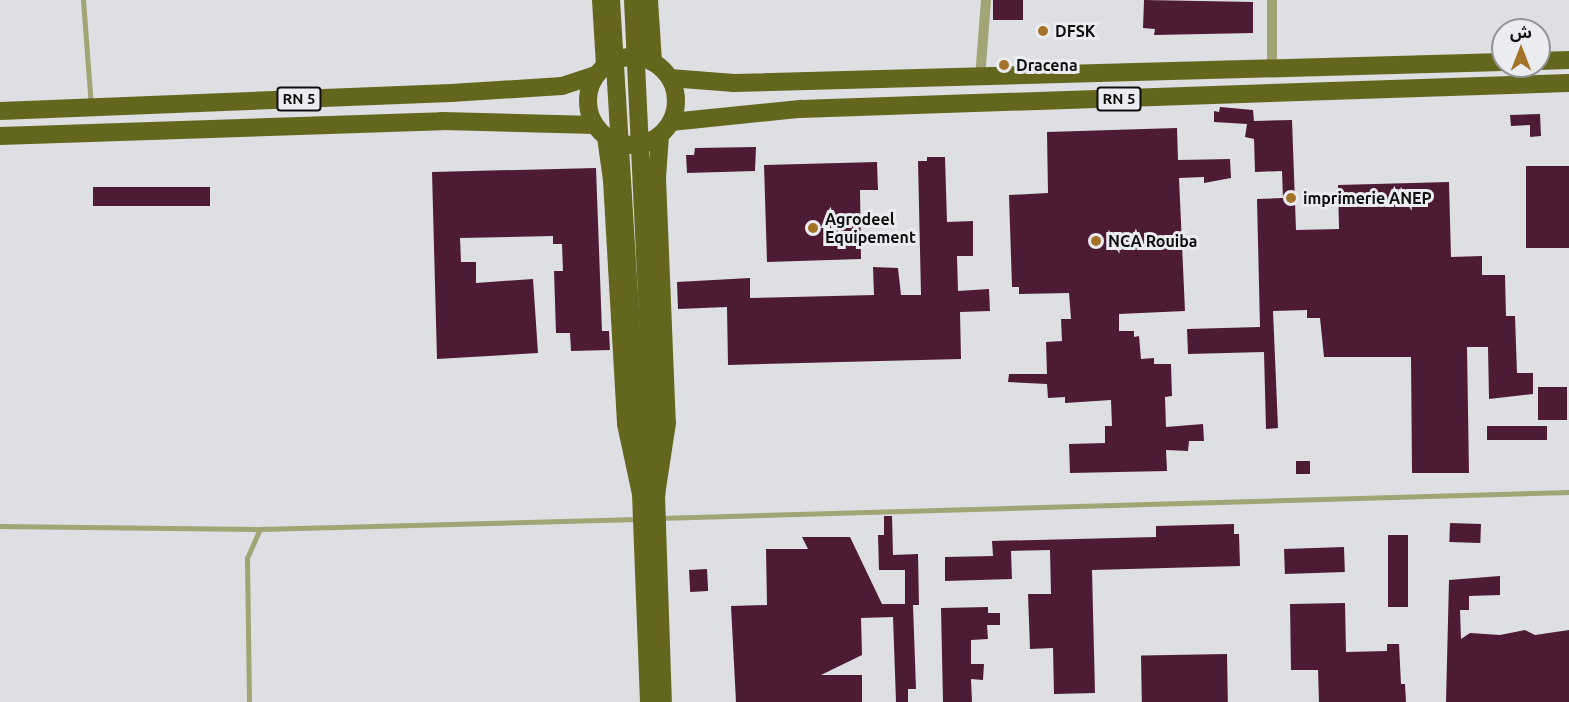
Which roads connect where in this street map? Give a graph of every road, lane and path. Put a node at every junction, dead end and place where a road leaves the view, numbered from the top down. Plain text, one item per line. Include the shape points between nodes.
1 (83, 0) edge
2 (601, 0) edge
3 (611, 0) edge
4 (633, 0) edge
5 (650, 0) edge
6 (986, 0) edge
7 (1272, 0) edge
8 (1569, 60) edge
9 (1551, 61) edge
10 (653, 62) junction
11 (1491, 62) edge
12 (1272, 69) junction
13 (601, 70) junction
14 (670, 78) junction
15 (980, 78) junction
16 (1569, 83) edge
17 (91, 107) junction
18 (0, 111) edge
19 (665, 128) junction
20 (600, 131) junction
21 (0, 136) edge
22 (1569, 492) edge
23 (649, 495) junction
24 (650, 519) junction
25 (0, 526) edge
26 (260, 529) junction
27 (249, 702) edge
28 (649, 702) edge
29 (663, 702) edge

1 - 17 lane
2 - 13 highway
3 - 23 highway, bridge
4 - 23 highway, bridge
5 - 10 highway
6 - 15 street
7 - 12 street
8 - 9 highway
10 - 13 highway via 629,57
10 - 14 highway
11 - 12 highway, RN 5
12 - 15 highway, RN 5
13 - 17 highway, RN 5 via 562,86 527,89
13 - 20 highway via 588,99
14 - 15 highway, RN 5 via 734,83
14 - 19 highway via 676,100
16 - 19 highway, RN 5 via 800,109
17 - 18 highway, RN 5
19 - 20 highway via 639,144
19 - 23 highway via 657,178 667,423
20 - 21 highway, RN 5 via 442,121
20 - 23 highway via 612,169 626,424
22 - 24 lane
23 - 24 highway
24 - 26 lane
24 - 28 highway
24 - 29 highway
25 - 26 lane
26 - 27 lane via 247,558

